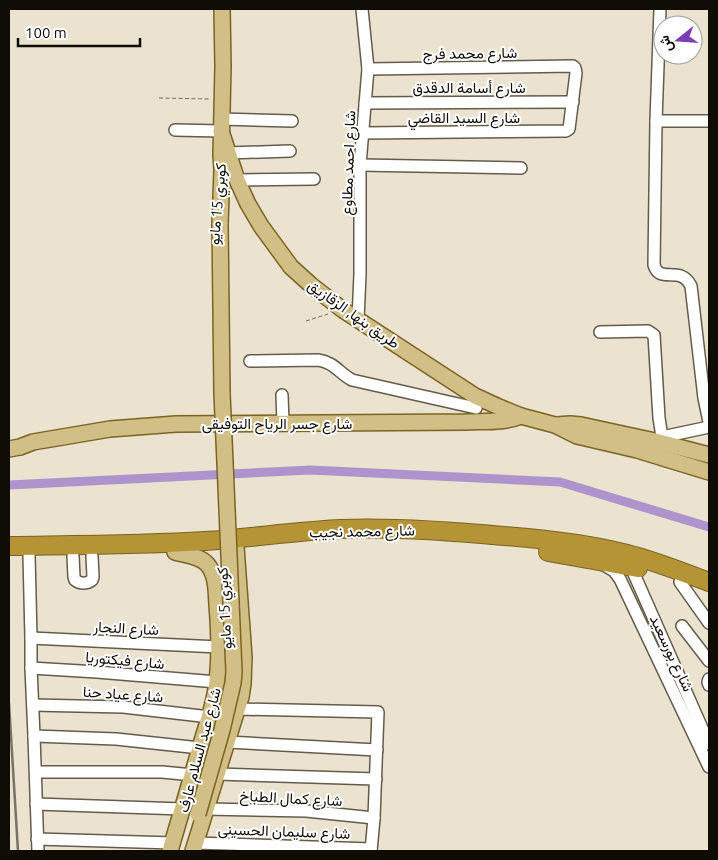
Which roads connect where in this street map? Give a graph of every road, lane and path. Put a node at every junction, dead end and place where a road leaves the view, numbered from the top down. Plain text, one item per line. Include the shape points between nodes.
1 (222, 9) edge
2 (362, 9) edge
3 (660, 9) edge
4 (368, 69) junction
5 (159, 98) dead end
6 (222, 100) junction
7 (573, 102) junction
8 (365, 103) junction
9 (292, 121) dead end
10 (656, 121) junction
11 (709, 121) edge
12 (222, 125) junction
13 (175, 130) dead end
14 (363, 133) junction
15 (290, 151) dead end
16 (224, 154) junction
17 (360, 165) junction
18 (521, 168) dead end
19 (314, 179) dead end
20 (237, 180) junction
21 (244, 194) junction
22 (221, 199) junction
23 (216, 224) junction
24 (343, 310) junction
25 (306, 320) dead end
26 (358, 320) junction
27 (600, 332) dead end
28 (250, 361) dead end
29 (282, 395) dead end
30 (475, 402) junction
31 (521, 416) junction
32 (466, 422) junction
33 (709, 422) edge
34 (283, 423) junction
35 (709, 427) edge
36 (9, 440) edge
37 (33, 442) junction
38 (660, 445) junction
39 (9, 449) edge
40 (709, 455) edge
41 (709, 472) edge
42 (407, 534) junction
43 (426, 535) junction
44 (9, 546) edge
45 (236, 547) junction
46 (92, 551) junction
47 (175, 552) junction
48 (9, 555) edge
49 (29, 555) junction
50 (73, 556) junction
51 (596, 561) junction
52 (631, 567) junction
53 (680, 582) junction
54 (709, 582) edge
55 (709, 593) edge
56 (709, 623) edge
57 (682, 626) dead end
58 (32, 638) junction
59 (219, 647) junction
60 (709, 661) edge
61 (31, 668) junction
62 (709, 679) edge
63 (217, 682) junction
64 (709, 685) edge
65 (33, 705) junction
66 (238, 709) junction
67 (210, 717) junction
68 (34, 736) junction
69 (227, 742) junction
70 (709, 744) edge
71 (200, 748) junction
72 (377, 750) junction
73 (709, 767) edge
74 (36, 772) junction
75 (218, 774) junction
76 (193, 775) junction
77 (376, 779) junction
78 (36, 804) junction
79 (195, 811) junction
80 (374, 818) junction
81 (37, 839) junction
82 (195, 847) edge
83 (174, 849) edge
84 (371, 850) edge
85 (38, 851) edge

1 - 6 main road, طريق بنها, الزقازيق
2 - 4 street, شارع احمد مطاوع
3 - 10 street
4 - 7 street, شارع محمد فرج via 572,66 576,73
4 - 8 street, شارع احمد مطاوع
5 - 6 path
6 - 12 main road, طريق بنها, الزقازيق
7 - 8 street, شارع أسامة الدقدق
7 - 14 street, شارع السيد القاضي via 565,132
8 - 14 street, شارع احمد مطاوع
9 - 12 street
10 - 11 street
10 - 33 street via 654,265 658,273 684,277 691,286
12 - 13 street
12 - 16 main road, طريق بنها, الزقازيق
14 - 17 street, شارع احمد مطاوع
15 - 16 street
16 - 20 main road, طريق بنها, الزقازيق
16 - 22 main road, كوبري 15 مايو
16 - 23 main road, كوبري 15 مايو via 216,177
17 - 18 street
17 - 26 street, شارع احمد مطاوع
19 - 20 street
20 - 21 main road, طريق بنها, الزقازيق
21 - 22 main road via 231,193
21 - 24 main road, طريق بنها, الزقازيق via 261,226 291,267
22 - 23 main road, كوبري 15 مايو
23 - 79 main road, كوبري 15 مايو via 212,307 227,654 221,706
24 - 25 path
24 - 26 main road, طريق بنها, الزقازيق
26 - 30 main road, طريق بنها, الزقازيق
27 - 38 street via 648,331 654,335
28 - 30 street via 326,361 352,380
29 - 34 street
30 - 31 main road, طريق بنها, الزقازيق
30 - 32 main road via 475,413
31 - 32 main road, شارع جسر الرياح التوفيقى via 504,421
31 - 38 main road, طريق بنها, الزقازيق via 555,425 581,425
32 - 34 main road, شارع جسر الرياح التوفيقى
34 - 37 main road, شارع جسر الرياح التوفيقى via 129,427
35 - 38 street
36 - 37 main road, شارع جسر الرياح التوفيقى
37 - 39 main road, شارع جسر الرياح التوفيقى
38 - 40 main road, طريق بنها, الزقازيق
38 - 41 main road, طريق بنها, الزقازيق
42 - 43 highway, شارع محمد نجيب
42 - 45 highway, شارع محمد نجيب via 281,541
42 - 46 highway, شارع محمد نجيب via 342,529
43 - 51 highway, شارع محمد نجيب
43 - 54 highway, شارع محمد نجيب via 529,538 576,544 626,553
44 - 46 highway, شارع محمد نجيب
45 - 47 highway, شارع محمد نجيب
45 - 66 main road, شارع عبد السلام عارف via 244,657
46 - 47 highway, شارع محمد نجيب
46 - 50 highway, شارع محمد نجيب
46 - 50 street via 93,577 90,582 75,580
47 - 59 main road, شارع عبد السلام عارف via 199,559 211,570 215,579
48 - 49 highway, شارع محمد نجيب
49 - 50 highway, شارع محمد نجيب
49 - 58 street
51 - 52 highway, شارع محمد نجيب
51 - 73 street, شارع بورسعيد via 620,578
52 - 53 highway, شارع محمد نجيب
52 - 70 street, شارع بورسعيد
53 - 55 highway, شارع محمد نجيب
53 - 56 street
57 - 60 street
58 - 59 street, شارع النجار
58 - 61 street
59 - 63 main road, شارع عبد السلام عارف
61 - 63 street, شارع فيكتوريا
61 - 65 street
62 - 64 street
63 - 67 main road, شارع عبد السلام عارف
65 - 67 street, شارع عياد حنا via 123,706
65 - 68 street
66 - 69 main road, شارع عبد السلام عارف
66 - 72 street via 377,712
67 - 71 main road, شارع عبد السلام عارف
68 - 71 street via 116,739
68 - 74 street
69 - 72 street
69 - 75 main road, شارع عبد السلام عارف
71 - 76 main road, شارع عبد السلام عارف
72 - 77 street
74 - 76 street
74 - 78 street
75 - 77 street
75 - 79 main road, شارع عبد السلام عارف
76 - 79 main road, شارع عبد السلام عارف
77 - 80 street
78 - 79 street, شارع كمال الطباخ
78 - 81 street
79 - 80 street, شارع كمال الطباخ via 306,811
79 - 82 main road, كوبري 15 مايو via 192,835
79 - 83 main road, كوبري 15 مايو
80 - 84 street
81 - 83 street
81 - 85 street
82 - 84 street, شارع سليمان الحسينى

